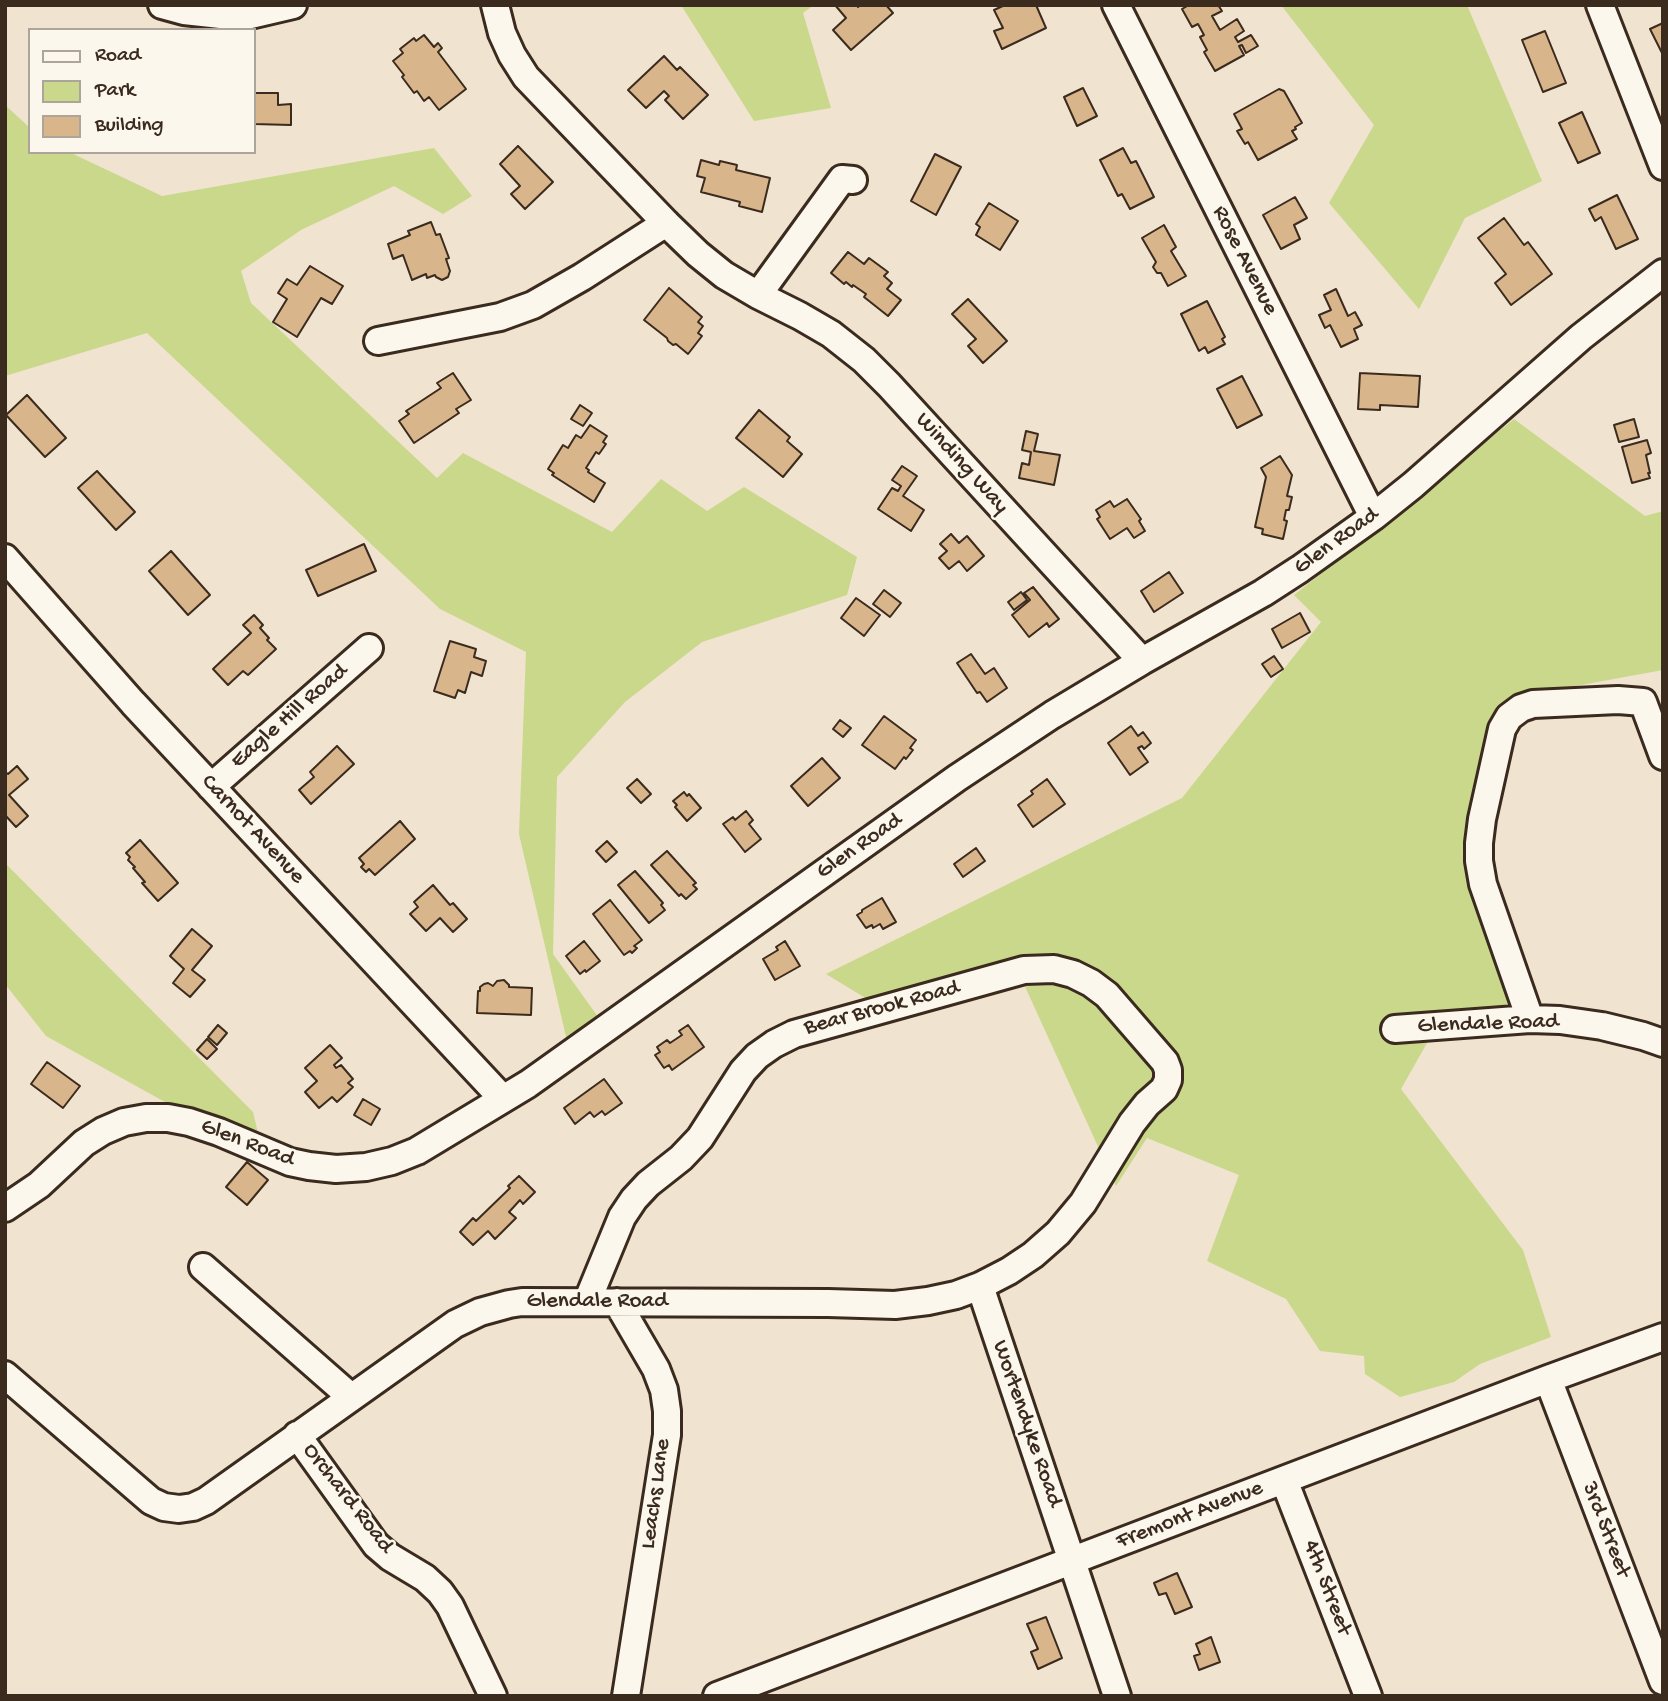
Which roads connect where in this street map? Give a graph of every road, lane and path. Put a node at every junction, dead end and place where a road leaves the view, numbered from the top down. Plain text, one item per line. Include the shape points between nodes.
1 (162, 5) edge
2 (293, 5) edge
3 (495, 5) edge
4 (1116, 5) edge
5 (1600, 5) edge
6 (1663, 166) edge
7 (853, 180) dead end
8 (666, 223) junction
9 (1663, 273) edge
10 (758, 295) junction
11 (378, 341) dead end
12 (1373, 517) junction
13 (5, 558) edge
14 (369, 648) dead end
15 (1142, 661) junction
16 (1663, 755) edge
17 (211, 787) junction
18 (1530, 1019) junction
19 (1395, 1029) dead end
20 (1663, 1043) edge
21 (503, 1099) junction
22 (1113, 1155) joint
23 (5, 1208) edge
24 (203, 1267) dead end
25 (980, 1286) junction
26 (587, 1302) junction
27 (617, 1302) junction
28 (1663, 1337) edge
29 (5, 1374) edge
30 (1548, 1379) junction
31 (351, 1397) junction
32 (297, 1435) junction
33 (1284, 1480) junction
34 (1072, 1561) junction
35 (1663, 1681) edge
36 (493, 1696) edge
37 (626, 1696) edge
38 (717, 1696) edge
39 (1117, 1696) edge
40 (1368, 1696) edge

1 - 2 street via 246,16
3 - 8 street, Winding Way via 502,33 526,77
4 - 12 street, Rose Avenue
5 - 6 street
7 - 10 street via 842,179
8 - 10 street, Winding Way via 724,275
8 - 11 street via 533,305 500,317
9 - 12 street, Glen Road via 1581,337
10 - 15 street, Winding Way via 821,328 864,360
12 - 15 street, Glen Road via 1264,593
13 - 17 street, Carnot Avenue
14 - 17 street, Eagle Hill Road
15 - 21 street, Glen Road via 957,778
16 - 18 street via 1643,702 1533,704 1509,717 1502,729 1482,819 1479,861
17 - 21 street, Carnot Avenue
18 - 19 street, Glendale Road
18 - 20 street, Glendale Road via 1602,1026
21 - 23 street, Glen Road via 417,1151 366,1167 336,1169 290,1162 189,1122 146,1118 124,1122 84,1143 39,1185
22 - 25 street, Glendale Road via 1058,1233 1009,1272
22 - 26 street, Bear Brook Road via 1132,1123 1164,1089 1168,1070 1107,995 1073,974 1024,970 794,1034 757,1056 700,1138 634,1199
24 - 31 street
25 - 27 street, Glendale Road via 928,1301 895,1304
25 - 34 street, Wortendyke Road
26 - 27 street, Glendale Road
26 - 31 street, Glendale Road via 522,1301 480,1312 455,1324
27 - 37 street, Leachs Lane via 656,1368 667,1411
28 - 30 street, Fremont Avenue
29 - 32 street, Glendale Road via 152,1502 164,1507 179,1509 206,1501
30 - 33 street, Fremont Avenue
30 - 35 street, 3rd Street
31 - 32 street, Glendale Road
32 - 36 street, Orchard Road via 376,1545 440,1592
33 - 34 street, Fremont Avenue
33 - 40 street, 4th Street
34 - 38 street, Fremont Avenue
34 - 39 street, Wortendyke Road

